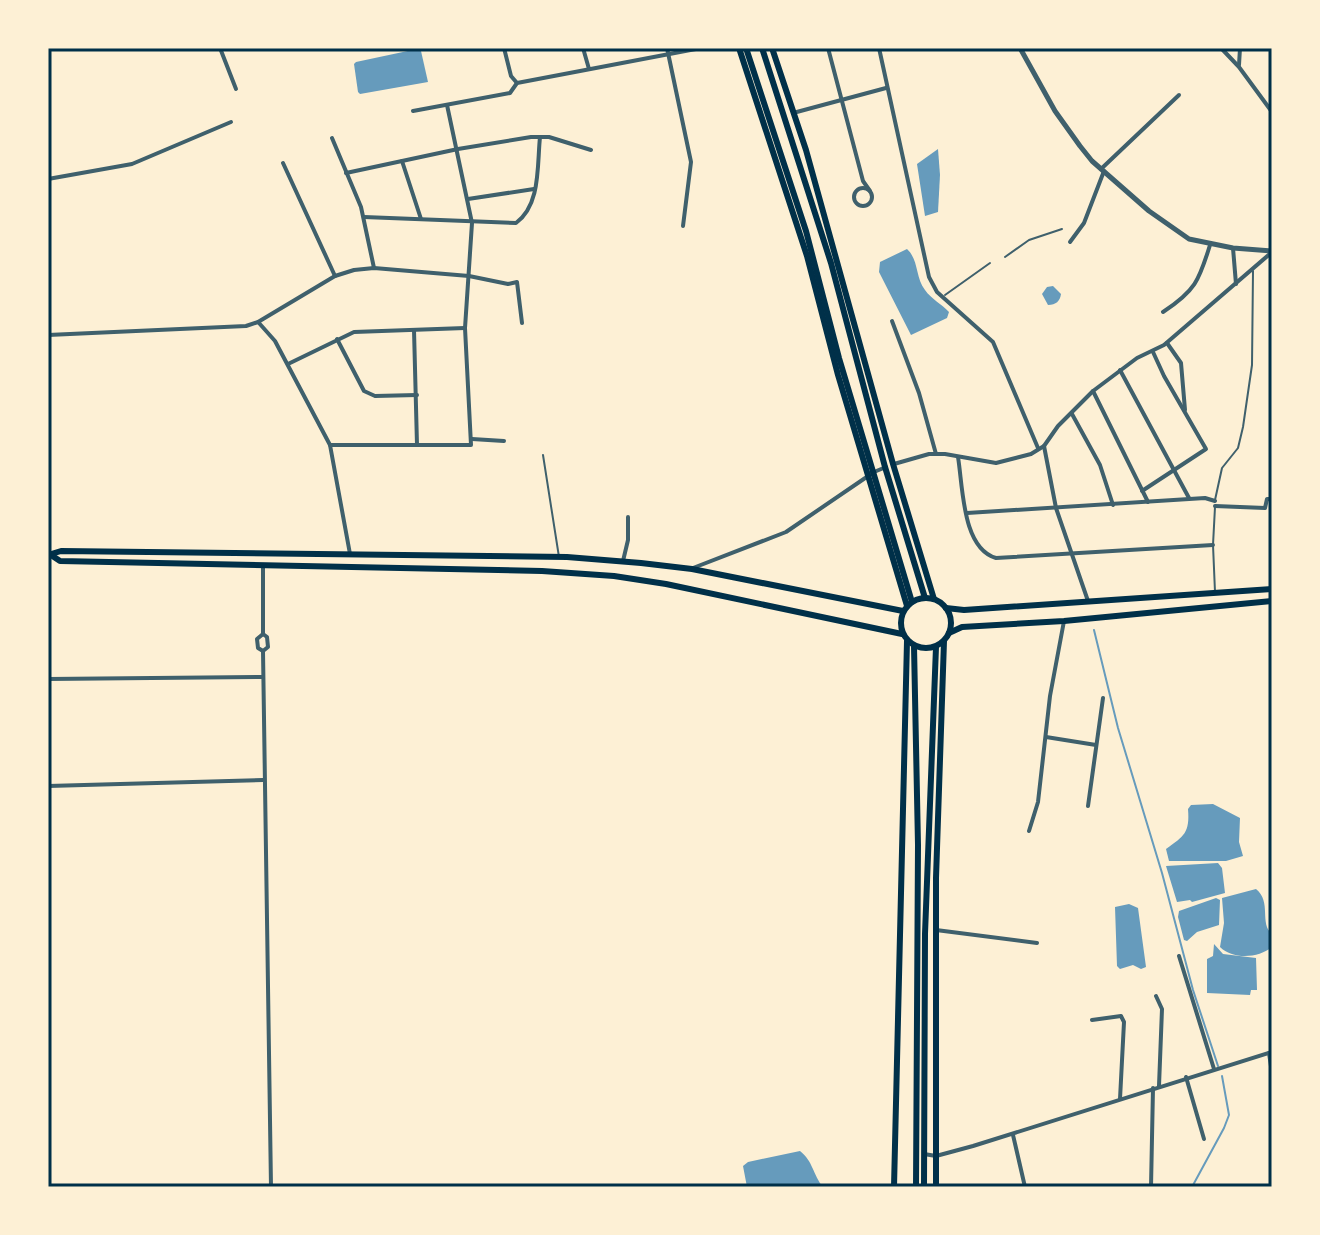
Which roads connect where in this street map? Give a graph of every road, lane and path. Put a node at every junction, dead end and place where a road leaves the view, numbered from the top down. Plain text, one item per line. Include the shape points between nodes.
1 (220, 48) edge
2 (504, 48) edge
3 (583, 48) edge
4 (667, 48) edge
5 (701, 48) edge
6 (739, 48) edge
7 (746, 48) edge
8 (762, 48) edge
9 (772, 48) edge
10 (828, 48) edge
11 (879, 48) edge
12 (1020, 48) edge
13 (1221, 48) edge
14 (1240, 48) edge
15 (669, 55) junction
16 (1239, 67) junction
17 (589, 69) junction
18 (517, 83) junction
19 (886, 88) junction
20 (236, 89) dead end
21 (1179, 95) dead end
22 (843, 101) junction
23 (447, 105) junction
24 (413, 111) dead end
25 (1272, 112) edge
26 (793, 113) junction
27 (231, 122) dead end
28 (540, 137) junction
29 (332, 138) dead end
30 (458, 149) junction
31 (591, 150) dead end
32 (402, 161) junction
33 (283, 163) dead end
34 (1103, 170) junction
35 (346, 173) junction
36 (48, 179) edge
37 (534, 189) junction
38 (870, 191) junction
39 (468, 199) junction
40 (364, 217) junction
41 (421, 219) junction
42 (472, 223) junction
43 (683, 226) dead end
44 (828, 227) junction
45 (819, 229) junction
46 (1062, 229) dead end
47 (802, 232) junction
48 (1070, 242) dead end
49 (1210, 245) junction
50 (1233, 248) junction
51 (1272, 251) edge
52 (1005, 257) dead end
53 (990, 263) dead end
54 (374, 268) junction
55 (1254, 269) junction
56 (335, 276) junction
57 (469, 276) junction
58 (1236, 284) junction
59 (943, 297) junction
60 (1163, 312) dead end
61 (892, 321) dead end
62 (258, 322) junction
63 (522, 323) dead end
64 (465, 328) junction
65 (414, 330) junction
66 (48, 335) edge
67 (337, 339) junction
68 (1167, 342) junction
69 (1153, 352) junction
70 (288, 364) junction
71 (1120, 370) junction
72 (1093, 391) junction
73 (417, 395) junction
74 (1185, 412) junction
75 (1072, 414) junction
76 (504, 441) dead end
77 (472, 442) junction
78 (330, 445) junction
79 (417, 445) junction
80 (1041, 447) junction
81 (936, 454) junction
82 (543, 455) dead end
83 (958, 457) junction
84 (889, 466) junction
85 (1175, 469) junction
86 (871, 473) junction
87 (1142, 491) junction
88 (1190, 499) junction
89 (1272, 499) edge
90 (1148, 502) junction
91 (1215, 504) junction
92 (1113, 505) junction
93 (1056, 508) junction
94 (967, 513) junction
95 (628, 517) dead end
96 (1213, 545) junction
97 (263, 553) junction
98 (350, 554) junction
99 (1072, 554) junction
100 (50, 555) edge
101 (542, 557) junction
102 (559, 557) junction
103 (623, 561) junction
104 (263, 565) junction
105 (667, 567) junction
106 (692, 569) junction
107 (542, 571) junction
108 (666, 584) junction
109 (684, 587) junction
110 (1272, 589) edge
111 (1215, 593) junction
112 (1194, 595) junction
113 (925, 598) junction
114 (934, 599) junction
115 (1272, 601) edge
116 (1089, 603) junction
117 (907, 607) junction
118 (1195, 607) junction
119 (946, 608) junction
120 (1064, 621) junction
121 (949, 633) junction
122 (263, 634) junction
123 (902, 634) junction
124 (907, 641) junction
125 (944, 641) junction
126 (914, 646) junction
127 (936, 647) junction
128 (263, 651) junction
129 (263, 677) junction
130 (48, 679) edge
131 (1103, 698) dead end
132 (1046, 737) junction
133 (1096, 745) junction
134 (263, 780) junction
135 (48, 786) edge
136 (1088, 806) dead end
137 (1029, 831) dead end
138 (936, 930) junction
139 (1037, 943) dead end
140 (1179, 956) dead end
141 (1156, 996) dead end
142 (1092, 1020) dead end
143 (1270, 1053) edge
144 (1214, 1069) junction
145 (1272, 1073) edge
146 (1186, 1077) junction
147 (1159, 1086) junction
148 (1153, 1088) junction
149 (1120, 1099) junction
150 (1012, 1134) junction
151 (1204, 1139) dead end
152 (924, 1154) junction
153 (936, 1156) junction
154 (271, 1187) edge
155 (894, 1187) edge
156 (916, 1187) edge
157 (924, 1187) edge
158 (936, 1187) edge
159 (1025, 1187) edge
160 (1151, 1187) edge

1 - 20 street
2 - 18 street
3 - 17 street
4 - 15 street
5 - 15 street
6 - 47 main road
7 - 47 main road
8 - 45 main road
9 - 26 main road
10 - 22 street
11 - 19 street
12 - 34 street via 1055,111
13 - 16 street
14 - 16 street
15 - 17 street
15 - 43 street via 691,162
16 - 25 street
17 - 18 street
18 - 23 street via 510,93
19 - 22 street
19 - 59 street via 929,277
21 - 34 street
22 - 26 street
22 - 38 street
23 - 24 street
23 - 30 street
26 - 44 main road
27 - 36 street via 132,164
28 - 30 street
28 - 31 street
28 - 37 street
29 - 35 street
30 - 32 street
30 - 39 street
32 - 35 street
32 - 41 street
33 - 56 street
34 - 48 street via 1084,223
34 - 49 street via 1149,211 1189,239
35 - 40 street
37 - 39 street
37 - 42 street via 531,207 516,223
38 - 38 street via 870,203 858,203 857,192
39 - 42 street
40 - 41 street
40 - 54 street
41 - 42 street
42 - 57 street
44 - 45 street
44 - 84 main road
45 - 84 main road
46 - 52 lane via 1029,240
47 - 86 main road
49 - 50 street
49 - 60 street via 1195,286
50 - 51 street
50 - 58 street
51 - 55 street
53 - 59 lane
54 - 56 street
54 - 57 street
55 - 58 street
55 - 91 lane via 1252,365 1243,427 1238,448 1222,468
56 - 62 street
57 - 63 street via 517,282
57 - 64 street
58 - 68 street
59 - 80 street via 993,342
61 - 81 street
62 - 66 street
62 - 70 street
64 - 65 street
64 - 77 street
65 - 67 street via 358,332
65 - 73 street
67 - 70 street
67 - 73 street via 364,391 375,396
68 - 69 street
68 - 74 street via 1181,363
69 - 71 street
69 - 74 street
70 - 78 street
71 - 72 street
71 - 85 street
72 - 75 street
72 - 87 street
73 - 79 street
74 - 85 street via 1206,449
75 - 80 street
75 - 92 street via 1100,465
76 - 77 street
77 - 79 street
78 - 79 street
78 - 98 street
80 - 83 street via 996,463
80 - 93 street
81 - 83 street
81 - 84 street
82 - 102 lane
83 - 94 street
84 - 86 street
84 - 113 main road
84 - 114 main road
85 - 87 street
85 - 88 street
86 - 106 street via 786,532
86 - 117 main road
87 - 90 street
88 - 90 street
88 - 91 street
89 - 91 street via 1265,508
90 - 92 street
91 - 96 lane
92 - 93 street
93 - 94 street
93 - 99 street
94 - 99 street via 971,536 989,556
95 - 103 street
96 - 99 street
96 - 111 lane
97 - 98 main road
97 - 100 main road
97 - 104 main road
98 - 101 main road
99 - 116 street
100 - 104 main road via 60,561
101 - 102 main road
101 - 107 main road
102 - 103 main road
103 - 105 main road
104 - 107 main road
104 - 122 street
105 - 106 main road
105 - 108 main road
106 - 109 main road
106 - 117 main road
107 - 108 main road
108 - 109 main road
109 - 123 main road
110 - 111 main road
111 - 112 main road
112 - 116 main road
112 - 118 main road
113 - 114 main road
113 - 117 main road
114 - 119 main road
115 - 118 main road
116 - 119 main road
117 - 123 main road
118 - 120 main road
119 - 121 main road
120 - 121 main road via 962,627
120 - 132 street
121 - 125 main road
122 - 128 street via 268,647
122 - 128 street via 257,639
123 - 124 main road
124 - 126 main road
124 - 155 main road
125 - 127 main road
125 - 138 main road
126 - 127 main road
126 - 156 main road
127 - 152 main road via 925,934
128 - 129 street
129 - 130 street
129 - 134 street
131 - 133 street
132 - 133 street
132 - 137 street
133 - 136 street
134 - 135 street
134 - 154 street
138 - 139 street
138 - 153 main road
140 - 144 street
141 - 147 street via 1162,1009
142 - 149 street via 1121,1016 1124,1022
143 - 144 street
143 - 145 street
144 - 146 street
146 - 147 street
146 - 151 street
147 - 148 street
148 - 149 street
148 - 160 street
149 - 150 street
150 - 153 street
150 - 159 street
152 - 153 street
152 - 157 main road
153 - 158 main road

